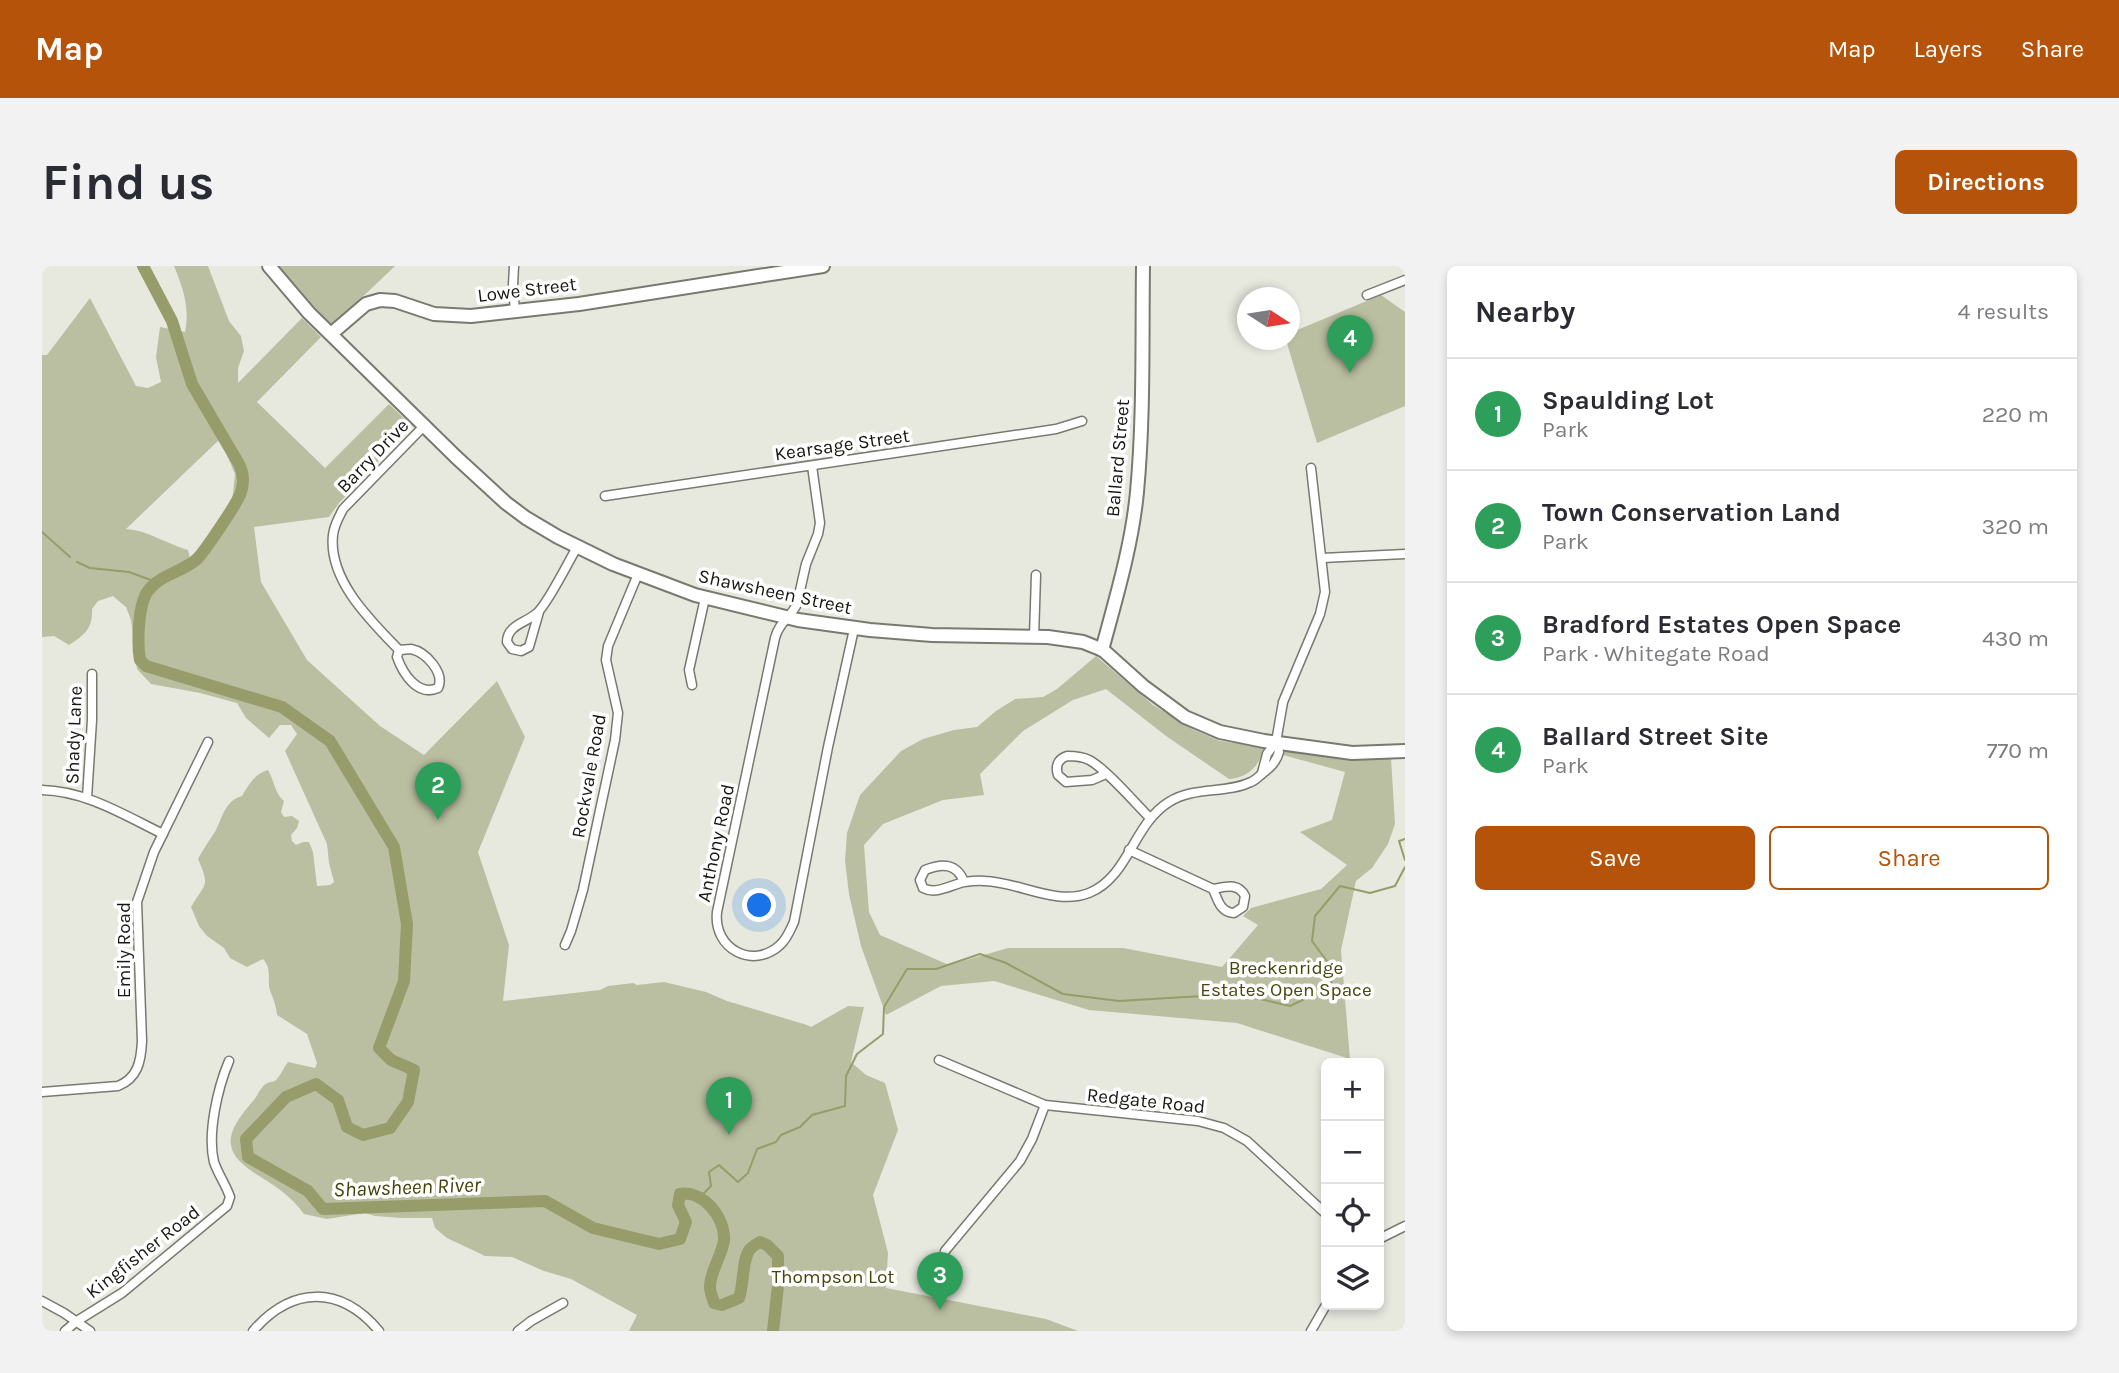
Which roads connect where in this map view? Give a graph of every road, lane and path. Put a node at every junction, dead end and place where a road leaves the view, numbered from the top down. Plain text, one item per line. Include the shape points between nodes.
1 (269, 266) edge
2 (514, 266) edge
3 (822, 266) edge
4 (1143, 266) edge
5 (1405, 280) edge
6 (1367, 295) dead end
7 (515, 312) junction
8 (331, 334) junction
9 (1082, 421) dead end
10 (424, 426) junction
11 (812, 466) junction
12 (1311, 468) dead end
13 (605, 496) dead end
14 (577, 547) junction
15 (1405, 554) edge
16 (1322, 558) junction
17 (638, 574) junction
18 (1036, 575) dead end
19 (705, 598) junction
20 (539, 612) junction
21 (786, 618) junction
22 (854, 629) junction
23 (1034, 637) junction
24 (399, 650) junction
25 (1102, 650) junction
26 (92, 674) dead end
27 (692, 685) dead end
28 (208, 742) dead end
29 (1276, 742) junction
30 (1405, 751) edge
31 (1105, 774) junction
32 (42, 790) edge
33 (87, 797) junction
34 (1150, 818) junction
35 (163, 834) junction
36 (1129, 850) junction
37 (964, 882) junction
38 (1213, 889) dead end
39 (565, 945) dead end
40 (939, 1059) dead end
41 (229, 1060) dead end
42 (42, 1092) edge
43 (1045, 1105) junction
44 (1321, 1209) edge
45 (1405, 1226) edge
46 (1384, 1236) edge
47 (945, 1251) dead end
48 (42, 1301) edge
49 (563, 1303) dead end
50 (1323, 1310) edge
51 (77, 1321) junction
52 (65, 1331) edge
53 (90, 1331) edge
54 (253, 1331) edge
55 (379, 1331) edge
56 (518, 1331) edge
57 (1311, 1331) edge

1 - 8 main road, Shawsheen Street
2 - 7 street
3 - 7 main road, Lowe Street
4 - 25 main road, Ballard Street via 1137,493
5 - 6 street
7 - 8 main road, Lowe Street via 441,315 380,300 366,304
8 - 10 main road, Shawsheen Street
9 - 11 street, Kearsage Street via 1056,429
10 - 14 main road, Shawsheen Street via 515,511
10 - 24 street, Barry Drive via 343,509 333,534 333,555 349,591
11 - 13 street, Kearsage Street
11 - 21 street, Anthony Road via 820,523 797,604
12 - 16 street
14 - 17 main road, Shawsheen Street
14 - 20 street
15 - 16 street
16 - 29 street via 1324,603 1285,696
17 - 19 main road, Shawsheen Street
17 - 39 street, Rockvale Road via 608,646 606,660 618,713 615,740 583,890
18 - 23 street
19 - 21 main road, Shawsheen Street
19 - 27 street via 689,670
20 - 20 street via 508,633 512,649 528,647
21 - 22 main road, Shawsheen Street
21 - 22 street, Anthony Road via 777,629 716,920 726,945 754,956 781,944 794,922
22 - 23 main road, Shawsheen Street
23 - 25 main road, Shawsheen Street via 1083,642
24 - 24 street, Barry Drive via 401,667 420,689 438,688 438,670 413,650
25 - 29 main road, Shawsheen Street via 1185,717 1220,732
26 - 33 street, Shady Lane
28 - 35 street, Emily Road
29 - 30 main road, Shawsheen Street via 1352,752
29 - 34 street via 1278,757 1247,784 1182,795
31 - 31 street via 1088,760 1072,756 1062,758 1056,767 1066,782
31 - 34 street
32 - 33 street
33 - 35 street
34 - 36 street
35 - 42 street, Emily Road via 137,902 142,1048 136,1072 118,1086
36 - 37 street via 1110,879 1079,896 996,882
36 - 38 street
37 - 37 street via 930,891 920,880 925,870 947,865 957,870
40 - 43 street, Redgate Road
41 - 51 street, Kingfisher Road via 214,1130 214,1161 230,1197 227,1206 122,1293
43 - 44 street, Redgate Road via 1198,1121 1224,1128 1247,1141
43 - 47 street via 1020,1161
45 - 46 street
48 - 51 street
49 - 56 street
50 - 57 street
51 - 52 street, Kingfisher Road
51 - 53 street
54 - 55 street via 283,1305 318,1297 346,1305

